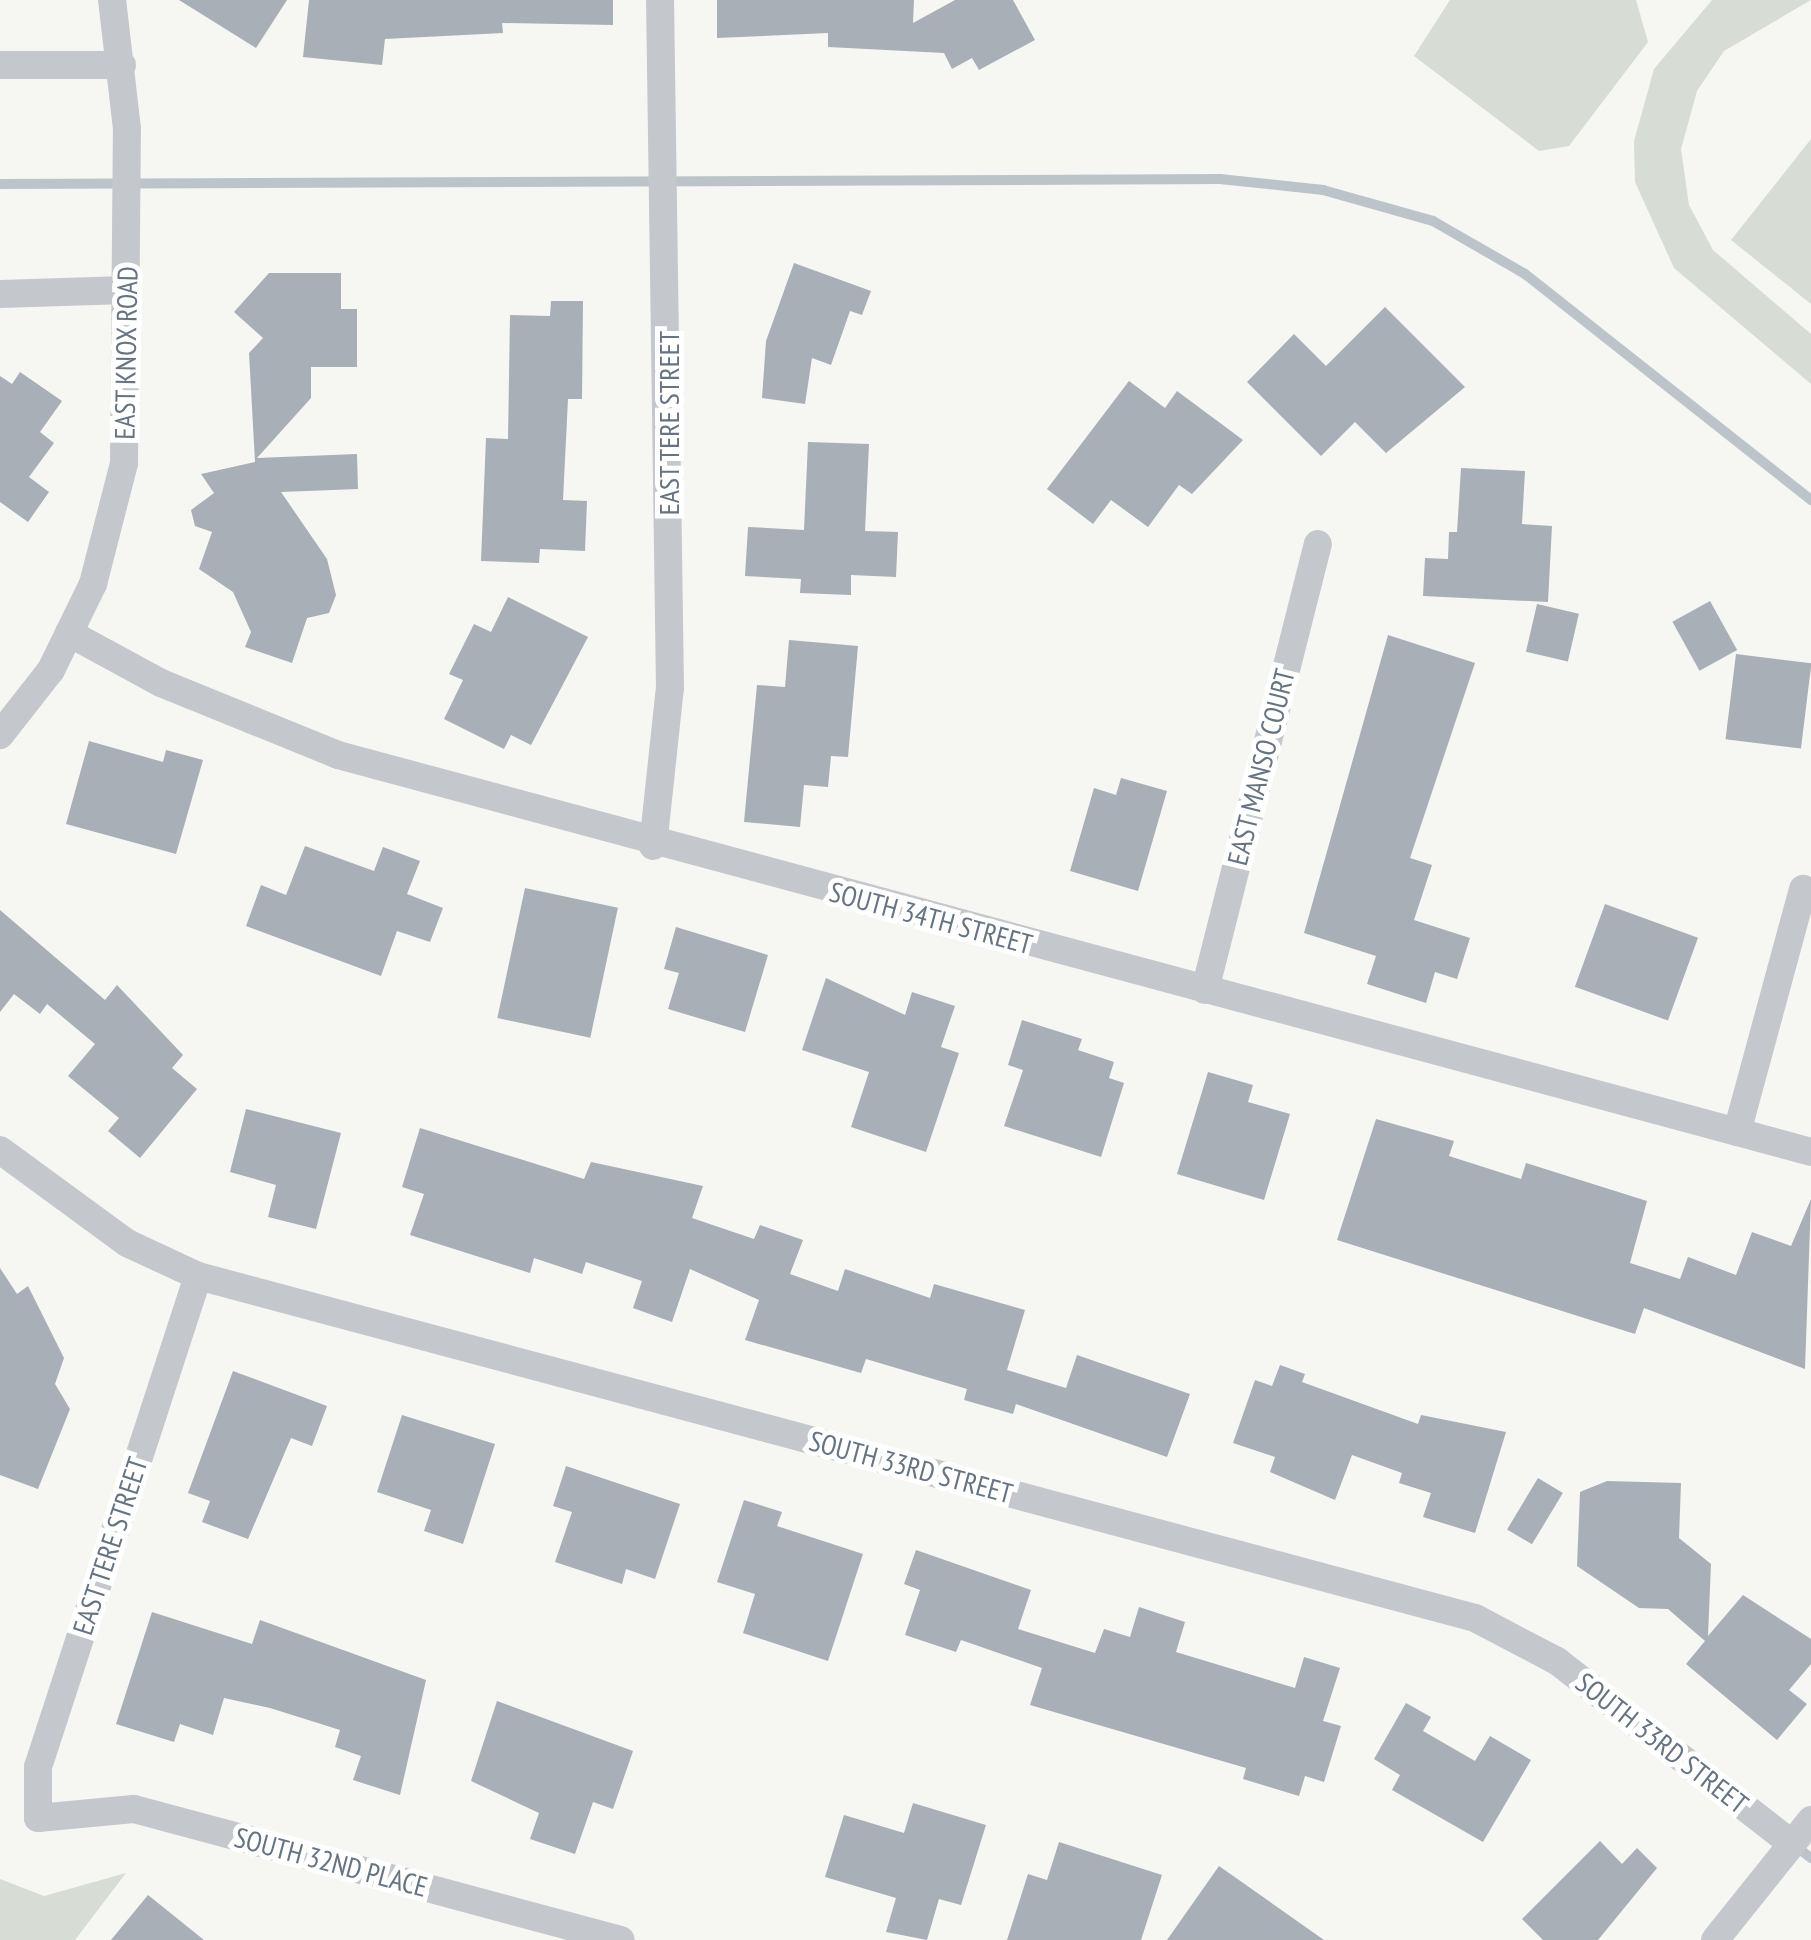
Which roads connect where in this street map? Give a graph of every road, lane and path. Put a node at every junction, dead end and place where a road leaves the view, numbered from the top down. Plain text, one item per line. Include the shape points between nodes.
1 (112, 0) edge
2 (660, 0) edge
3 (0, 65) edge
4 (122, 65) junction
5 (126, 290) junction
6 (0, 294) edge
7 (1318, 544) dead end
8 (69, 633) junction
9 (0, 735) edge
10 (653, 846) junction
11 (1802, 889) dead end
12 (1205, 990) junction
13 (1737, 1132) junction
14 (0, 1150) edge
15 (1811, 1152) edge
16 (198, 1276) junction
17 (38, 1818) joint
18 (1811, 1820) edge
19 (1792, 1844) junction
20 (621, 1940) edge
21 (1715, 1940) edge

1 - 4 street, EAST KNOX ROAD
2 - 10 street, EAST TERE STREET via 670,688
3 - 4 street
4 - 5 street, EAST KNOX ROAD
5 - 6 street
5 - 8 street, EAST KNOX ROAD via 124,463 93,584
7 - 12 street, EAST MANSO COURT
8 - 9 street, EAST KNOX ROAD
8 - 10 street, SOUTH 34TH STREET via 161,683 338,756
10 - 12 street, SOUTH 34TH STREET
11 - 13 street
12 - 13 street, SOUTH 34TH STREET
13 - 15 street, SOUTH 34TH STREET
14 - 16 street, SOUTH 33RD STREET via 127,1243
16 - 17 street, EAST TERE STREET via 38,1767
16 - 19 street, SOUTH 33RD STREET via 1475,1618 1556,1660
17 - 20 street, SOUTH 32ND PLACE via 134,1809
18 - 19 street
19 - 21 street

